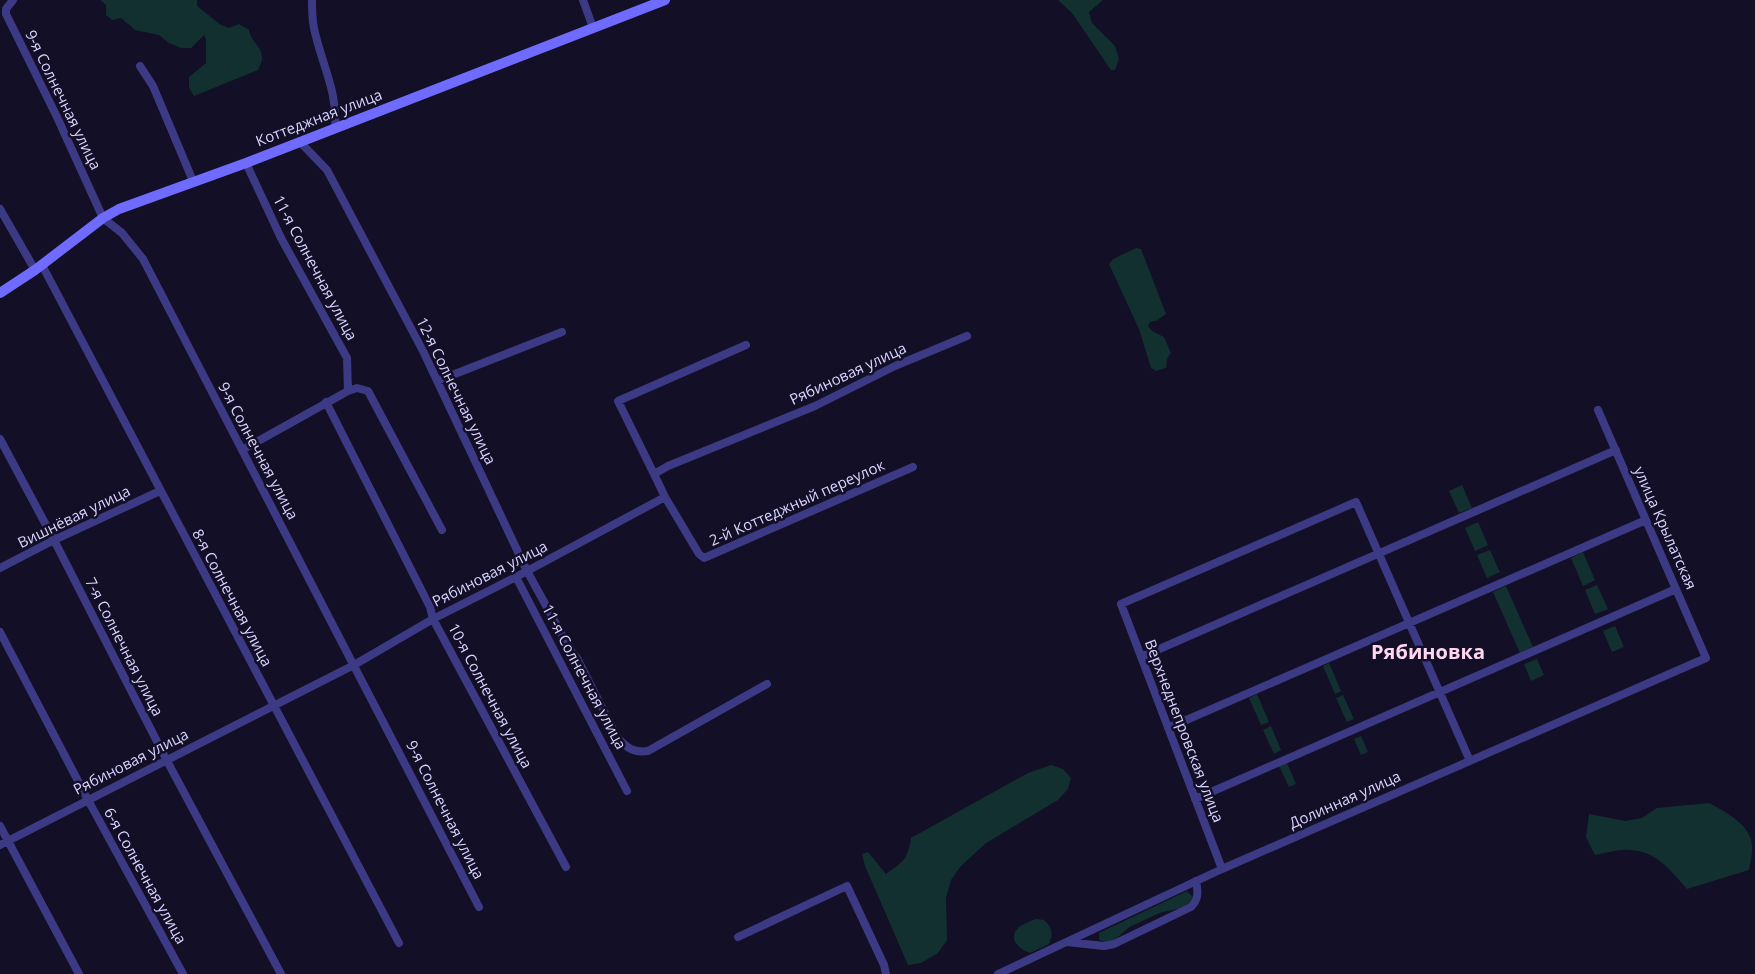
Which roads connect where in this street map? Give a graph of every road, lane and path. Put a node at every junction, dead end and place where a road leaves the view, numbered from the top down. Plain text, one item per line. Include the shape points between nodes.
1 (13, 0) edge
2 (312, 0) edge
3 (582, 0) edge
4 (666, 0) edge
5 (593, 28) junction
6 (140, 66) dead end
7 (335, 128) junction
8 (300, 142) junction
9 (246, 163) junction
10 (194, 181) junction
11 (0, 208) edge
12 (102, 218) junction
13 (39, 267) junction
14 (0, 293) edge
15 (562, 332) dead end
16 (967, 336) dead end
17 (746, 345) dead end
18 (437, 381) junction
19 (348, 391) junction
20 (326, 402) junction
21 (1598, 410) dead end
22 (0, 438) edge
23 (242, 450) junction
24 (1616, 450) junction
25 (913, 467) dead end
26 (654, 474) junction
27 (160, 491) junction
28 (665, 497) junction
29 (1646, 520) junction
30 (442, 530) dead end
31 (54, 540) junction
32 (1379, 554) junction
33 (0, 568) edge
34 (526, 571) junction
35 (516, 577) junction
36 (1676, 589) junction
37 (432, 619) junction
38 (1409, 623) junction
39 (0, 632) edge
40 (1141, 657) junction
41 (1706, 658) joint
42 (354, 665) junction
43 (767, 684) dead end
44 (1440, 692) junction
45 (272, 705) junction
46 (1168, 728) junction
47 (166, 759) junction
48 (1470, 761) junction
49 (627, 791) dead end
50 (1195, 799) junction
51 (88, 800) junction
52 (0, 826) edge
53 (8, 840) junction
54 (0, 845) edge
55 (566, 867) dead end
56 (1222, 869) junction
57 (1196, 881) junction
58 (479, 908) dead end
59 (738, 937) dead end
60 (1065, 942) junction
61 (399, 943) dead end
62 (79, 974) edge
63 (183, 974) edge
64 (281, 974) edge
65 (886, 974) edge
66 (998, 974) edge

1 - 12 street, 9-я Солнечная улица via 6,14
2 - 7 street via 315,30 330,77 336,111
3 - 5 street
4 - 5 street, Коттеджная улица
5 - 7 street, Коттеджная улица
6 - 10 street via 153,86
7 - 8 street, Коттеджная улица
8 - 9 street, Коттеджная улица
8 - 18 street, 12-я Солнечная улица via 327,170
9 - 10 street, Коттеджная улица
9 - 19 street, 11-я Солнечная улица via 281,238 347,358
10 - 12 street, Коттеджная улица
11 - 13 street, 8-я Солнечная улица
12 - 13 street, Коттеджная улица
12 - 23 street, 9-я Солнечная улица via 122,233 143,259
13 - 14 street, Коттеджная улица
13 - 27 street, 8-я Солнечная улица
15 - 18 street
16 - 26 street, Рябиновая улица via 895,366 815,406
17 - 26 street via 618,401
18 - 34 street, 12-я Солнечная улица
19 - 20 street
19 - 30 street via 357,388 368,391
20 - 23 street
20 - 37 street, 10-я Солнечная улица via 430,608
21 - 24 street, улица Крылатская
22 - 31 street, 7-я Солнечная улица
23 - 42 street, 9-я Солнечная улица
24 - 29 street, улица Крылатская
24 - 32 street
25 - 28 street, 2-й Коттеджный переулок via 704,558
26 - 28 street
27 - 31 street, Вишнёвая улица
27 - 45 street, 8-я Солнечная улица
28 - 34 street, Рябиновая улица
29 - 36 street, улица Крылатская
29 - 38 street
31 - 33 street, Вишнёвая улица
31 - 47 street, 7-я Солнечная улица
32 - 38 street
32 - 40 street
32 - 40 street, Верхнеднепровская улица via 1356,502 1121,604
34 - 35 street, Рябиновая улица
34 - 43 street, 12-я Солнечная улица via 626,748 648,751
35 - 37 street, Рябиновая улица
35 - 49 street, 11-я Солнечная улица
36 - 41 street, улица Крылатская
36 - 44 street
37 - 42 street, Рябиновая улица
37 - 55 street, 10-я Солнечная улица
38 - 44 street
38 - 46 street
39 - 51 street, 6-я Солнечная улица
40 - 46 street, Верхнеднепровская улица
41 - 48 street, Долинная улица
42 - 45 street, Рябиновая улица
42 - 58 street, 9-я Солнечная улица
44 - 48 street
44 - 50 street
45 - 47 street, Рябиновая улица
45 - 61 street, 8-я Солнечная улица
46 - 50 street, Верхнеднепровская улица
47 - 51 street, Рябиновая улица
47 - 64 street, 7-я Солнечная улица
48 - 56 street, Долинная улица
50 - 56 street, Верхнеднепровская улица
51 - 53 street, Рябиновая улица
51 - 63 street, 6-я Солнечная улица
52 - 53 street
53 - 54 street, Рябиновая улица
53 - 62 street
56 - 57 street, Долинная улица
57 - 60 street, Долинная улица
57 - 60 street via 1197,901 1191,907 1129,938 1104,946
59 - 65 street via 847,886
60 - 66 street, Долинная улица

